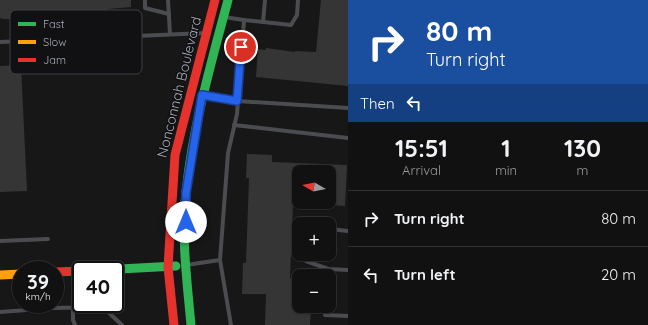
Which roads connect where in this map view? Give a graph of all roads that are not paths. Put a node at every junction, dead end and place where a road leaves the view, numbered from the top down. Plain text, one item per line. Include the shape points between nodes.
1 (145, 0) edge
2 (168, 0) edge
3 (215, 0) edge
4 (228, 0) edge
5 (265, 0) edge
6 (298, 0) edge
7 (169, 14) junction
8 (223, 17) junction
9 (244, 20) junction
10 (263, 22) junction
11 (206, 33) junction
12 (170, 34) junction
13 (142, 35) edge
14 (0, 42) edge
15 (10, 42) edge
16 (202, 95) junction
17 (237, 101) junction
18 (348, 108) edge
19 (234, 125) junction
20 (348, 138) edge
21 (336, 230) edge
22 (348, 231) edge
23 (48, 239) dead end
24 (0, 241) edge
25 (220, 260) junction
26 (306, 261) edge
27 (186, 265) junction
28 (168, 267) junction
29 (124, 269) edge
30 (328, 269) edge
31 (336, 269) edge
32 (348, 270) edge
33 (12, 274) edge
34 (0, 275) edge
35 (12, 311) edge
36 (0, 312) edge
37 (73, 313) edge
38 (108, 313) edge
39 (325, 313) edge
40 (348, 316) edge
41 (75, 325) edge
42 (122, 325) edge
43 (174, 325) edge
44 (191, 325) edge
45 (231, 325) edge

1 - 7 lane via 145,8
2 - 7 lane
3 - 11 street, Nonconnah Boulevard
4 - 8 street, Nonconnah Boulevard
5 - 10 lane
6 - 10 lane via 296,15 291,25
7 - 12 lane
8 - 9 lane
8 - 16 street, Nonconnah Boulevard
9 - 10 lane
9 - 17 lane
11 - 12 lane
11 - 28 street, Nonconnah Boulevard via 175,155
12 - 13 lane
14 - 15 lane
16 - 17 lane
16 - 27 street, Nonconnah Boulevard via 186,193
17 - 18 lane
17 - 19 lane
19 - 20 lane
19 - 25 lane via 228,153
21 - 22 lane
23 - 24 lane
25 - 27 lane
25 - 45 lane
26 - 30 lane
27 - 28 street
27 - 44 street, Nonconnah Boulevard
28 - 29 street
28 - 43 street, Nonconnah Boulevard
31 - 32 lane
33 - 34 street
35 - 36 lane
37 - 41 lane
38 - 42 lane
39 - 40 lane via 325,315

